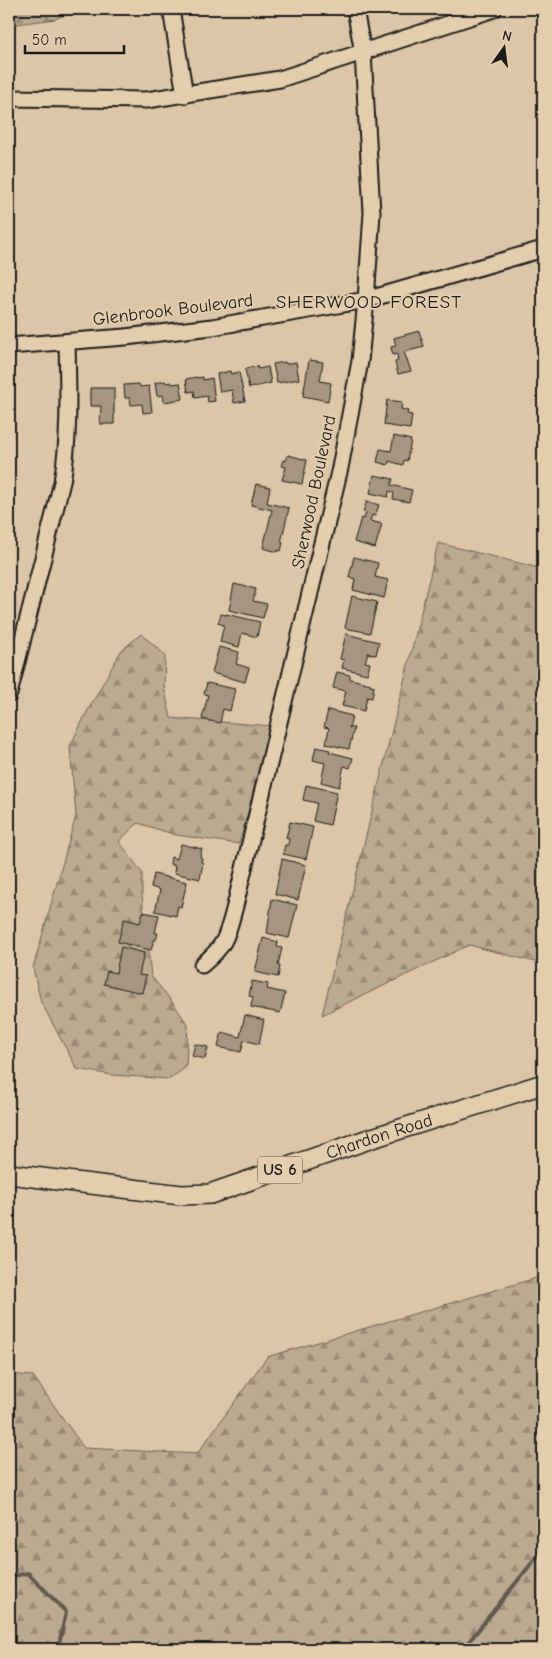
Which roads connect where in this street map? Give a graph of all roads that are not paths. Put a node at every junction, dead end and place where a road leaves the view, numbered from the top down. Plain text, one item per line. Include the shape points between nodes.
1 (171, 9) edge
2 (355, 9) edge
3 (494, 9) edge
4 (363, 53) junction
5 (185, 95) junction
6 (9, 98) edge
7 (543, 249) edge
8 (366, 300) junction
9 (67, 342) junction
10 (9, 346) edge
11 (9, 694) edge
12 (202, 965) dead end
13 (543, 1084) edge
14 (9, 1174) edge

1 - 5 street
2 - 4 street, Sherwood Boulevard
3 - 4 street
4 - 5 street via 280,79
4 - 8 street, Sherwood Boulevard via 372,213
5 - 6 street via 147,100
7 - 8 street, Glenbrook Boulevard
8 - 9 street, Glenbrook Boulevard via 212,327
8 - 12 street, Sherwood Boulevard via 360,361 340,468 235,906 222,946
9 - 10 street, Glenbrook Boulevard
9 - 11 street via 68,434 62,482
13 - 14 main road, Chardon Road / US 6 via 210,1194 181,1195

